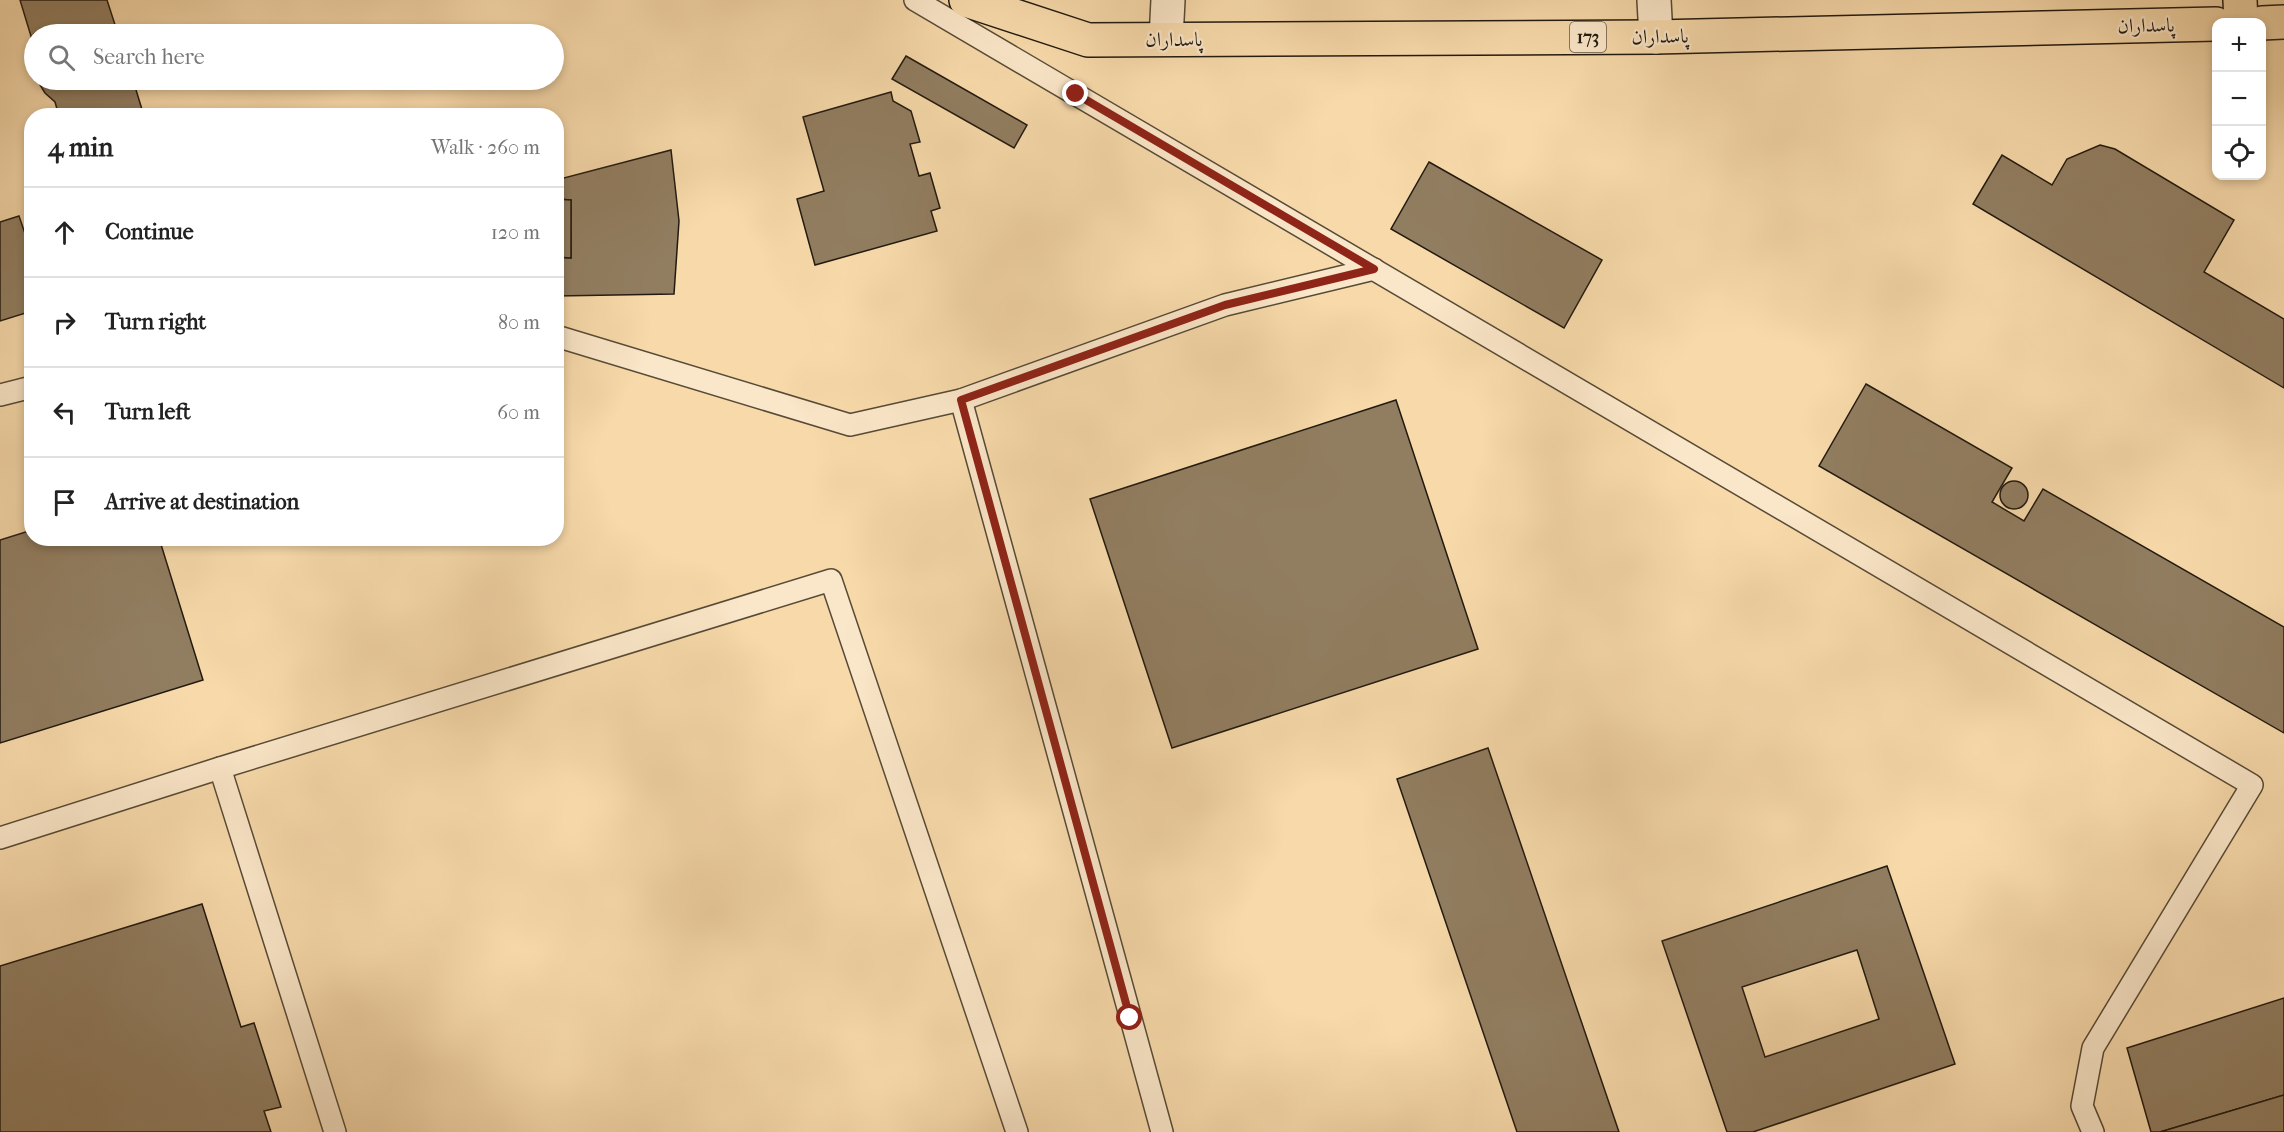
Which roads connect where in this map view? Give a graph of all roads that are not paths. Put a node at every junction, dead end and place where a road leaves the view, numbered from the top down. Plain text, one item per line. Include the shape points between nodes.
1 (915, 0) edge
2 (1168, 0) edge
3 (1654, 0) edge
4 (2240, 0) edge
5 (984, 3) edge
6 (2241, 18) edge
7 (2284, 22) edge
8 (2266, 23) edge
9 (2212, 24) edge
10 (1656, 37) junction
11 (1166, 39) junction
12 (1374, 269) junction
13 (564, 338) edge
14 (24, 389) edge
15 (0, 395) edge
16 (961, 400) junction
17 (220, 768) junction
18 (0, 838) edge
19 (335, 1132) edge
20 (1017, 1132) edge
21 (1162, 1132) edge
22 (2092, 1132) edge

1 - 12 lane
2 - 11 street
3 - 10 street
4 - 6 main road
5 - 11 main road, پاسداران / 173 via 1088,40
7 - 8 main road
9 - 10 main road, پاسداران / 173
10 - 11 main road, پاسداران / 173
12 - 16 lane via 1225,305
12 - 22 lane via 2252,785 2093,1048 2082,1106
13 - 16 lane via 850,425
14 - 15 lane
16 - 21 lane
17 - 18 lane
17 - 19 lane
17 - 20 lane via 831,579

